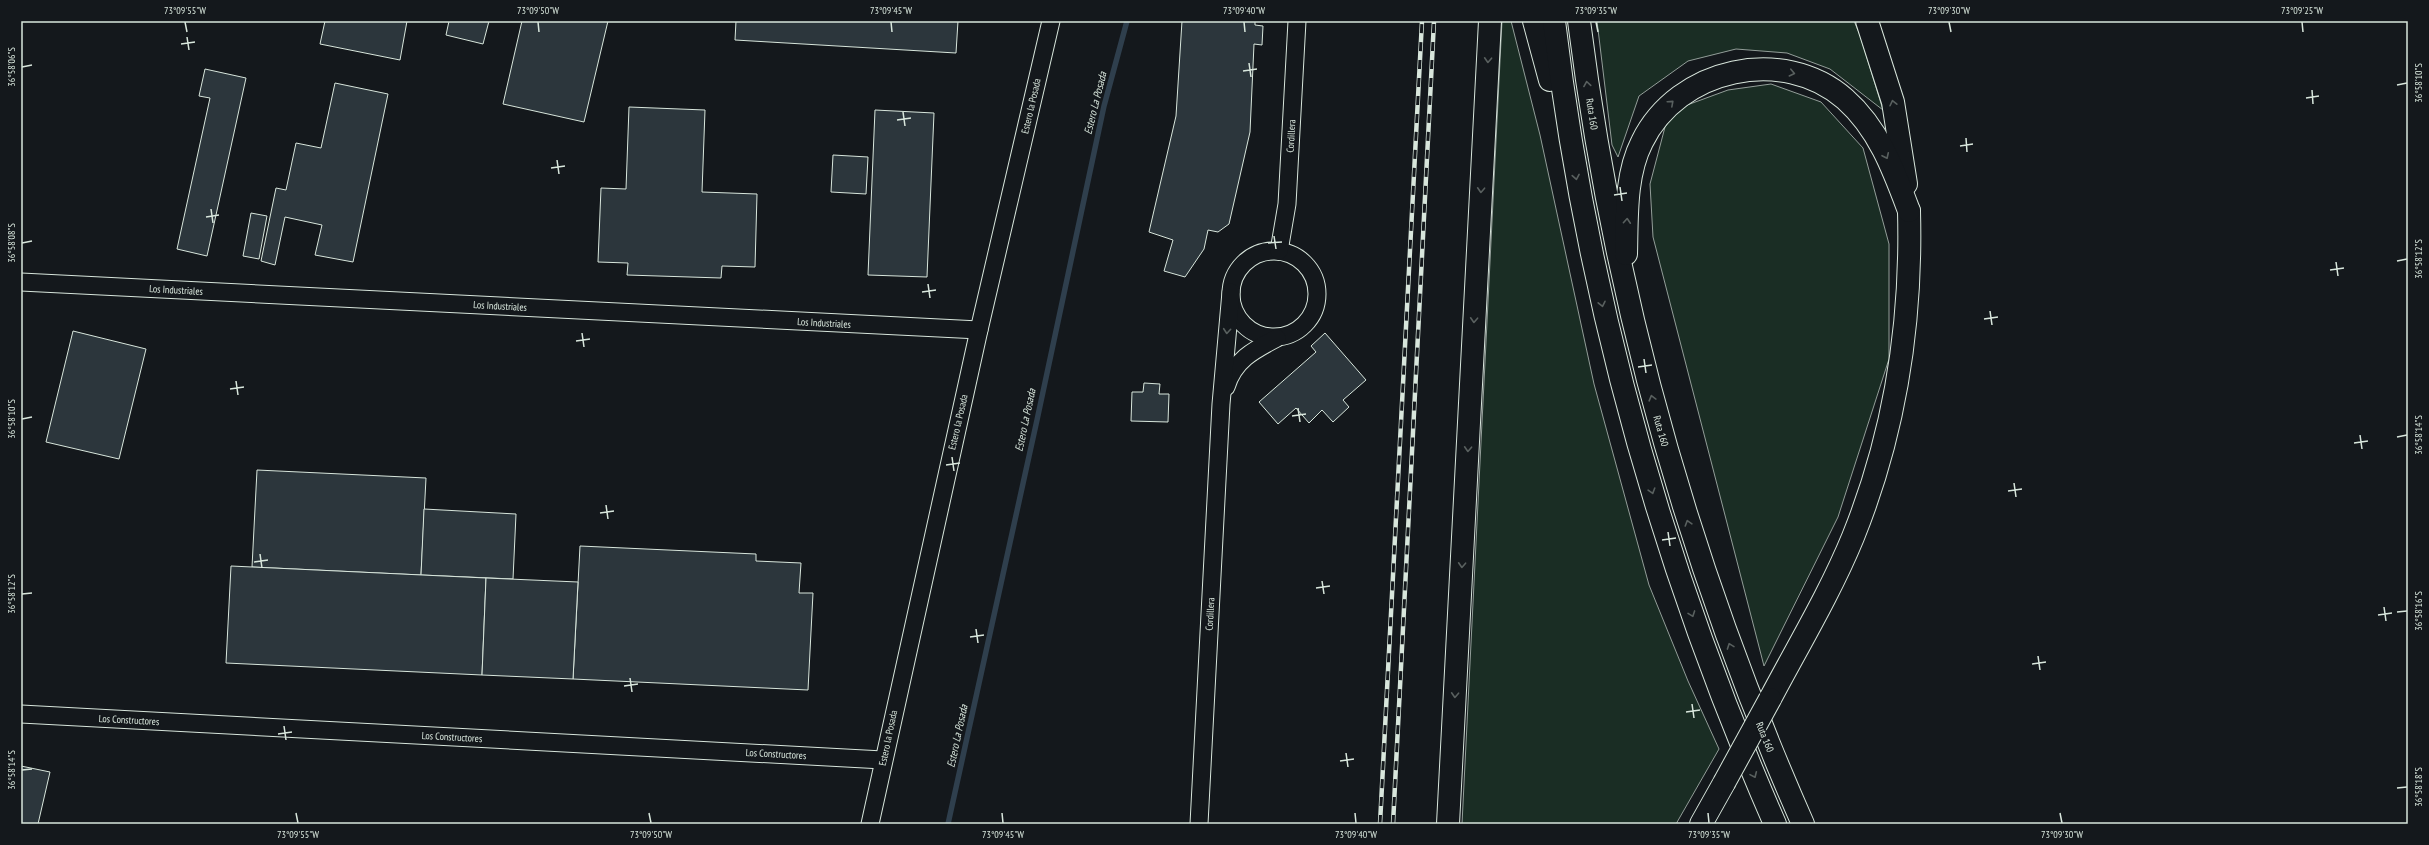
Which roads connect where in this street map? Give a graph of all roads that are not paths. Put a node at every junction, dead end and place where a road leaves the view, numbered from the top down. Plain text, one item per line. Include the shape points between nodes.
1 (1051, 21) edge
2 (1297, 21) edge
3 (1490, 21) edge
4 (1534, 21) edge
5 (1554, 21) edge
6 (1579, 21) edge
7 (1867, 21) edge
8 (1570, 138) junction
9 (1909, 211) junction
10 (1279, 251) junction
11 (21, 282) edge
12 (1230, 292) junction
13 (1628, 302) junction
14 (979, 330) junction
15 (1277, 338) junction
16 (1221, 404) junction
17 (21, 714) edge
18 (883, 760) junction
19 (870, 824) edge
20 (1199, 824) edge
21 (1448, 824) edge
22 (1701, 824) edge
23 (1775, 824) edge
24 (1803, 824) edge

1 - 14 street, Estero la Posada
2 - 10 street, Cordillera via 1287,204
3 -> 21 main road
4 - 8 main road via 1552,87
5 - 8 main road
13 -> 6 main road, Ruta 160 via 1598,155
9 -> 7 main road via 1893,102
8 -> 23 main road via 1604,313 1643,461 1684,592 1716,681
13 -> 9 main road via 1626,268 1629,193 1641,142 1657,117 1678,97 1722,75 1745,70 1779,70 1812,79 1845,99 1878,139
9 - 22 main road, bridge via 1908,289 1903,346 1876,471 1837,572
10 - 12 street, Cordillera via 1265,252 1252,257 1241,266 1233,278
10 - 15 street, Cordillera via 1293,255 1305,263 1313,275 1317,288 1317,302 1312,316 1303,327
11 - 14 street, Los Industriales
12 - 15 street via 1235,313 1249,330 1262,336
12 -> 16 street, Cordillera
24 -> 13 main road, Ruta 160 via 1743,683 1697,552 1650,394
14 - 18 street, Estero la Posada
15 - 16 street, Cordillera via 1252,351 1238,362 1230,374
16 - 20 street, Cordillera
17 - 18 street, Los Constructores
18 - 19 street, Estero la Posada

